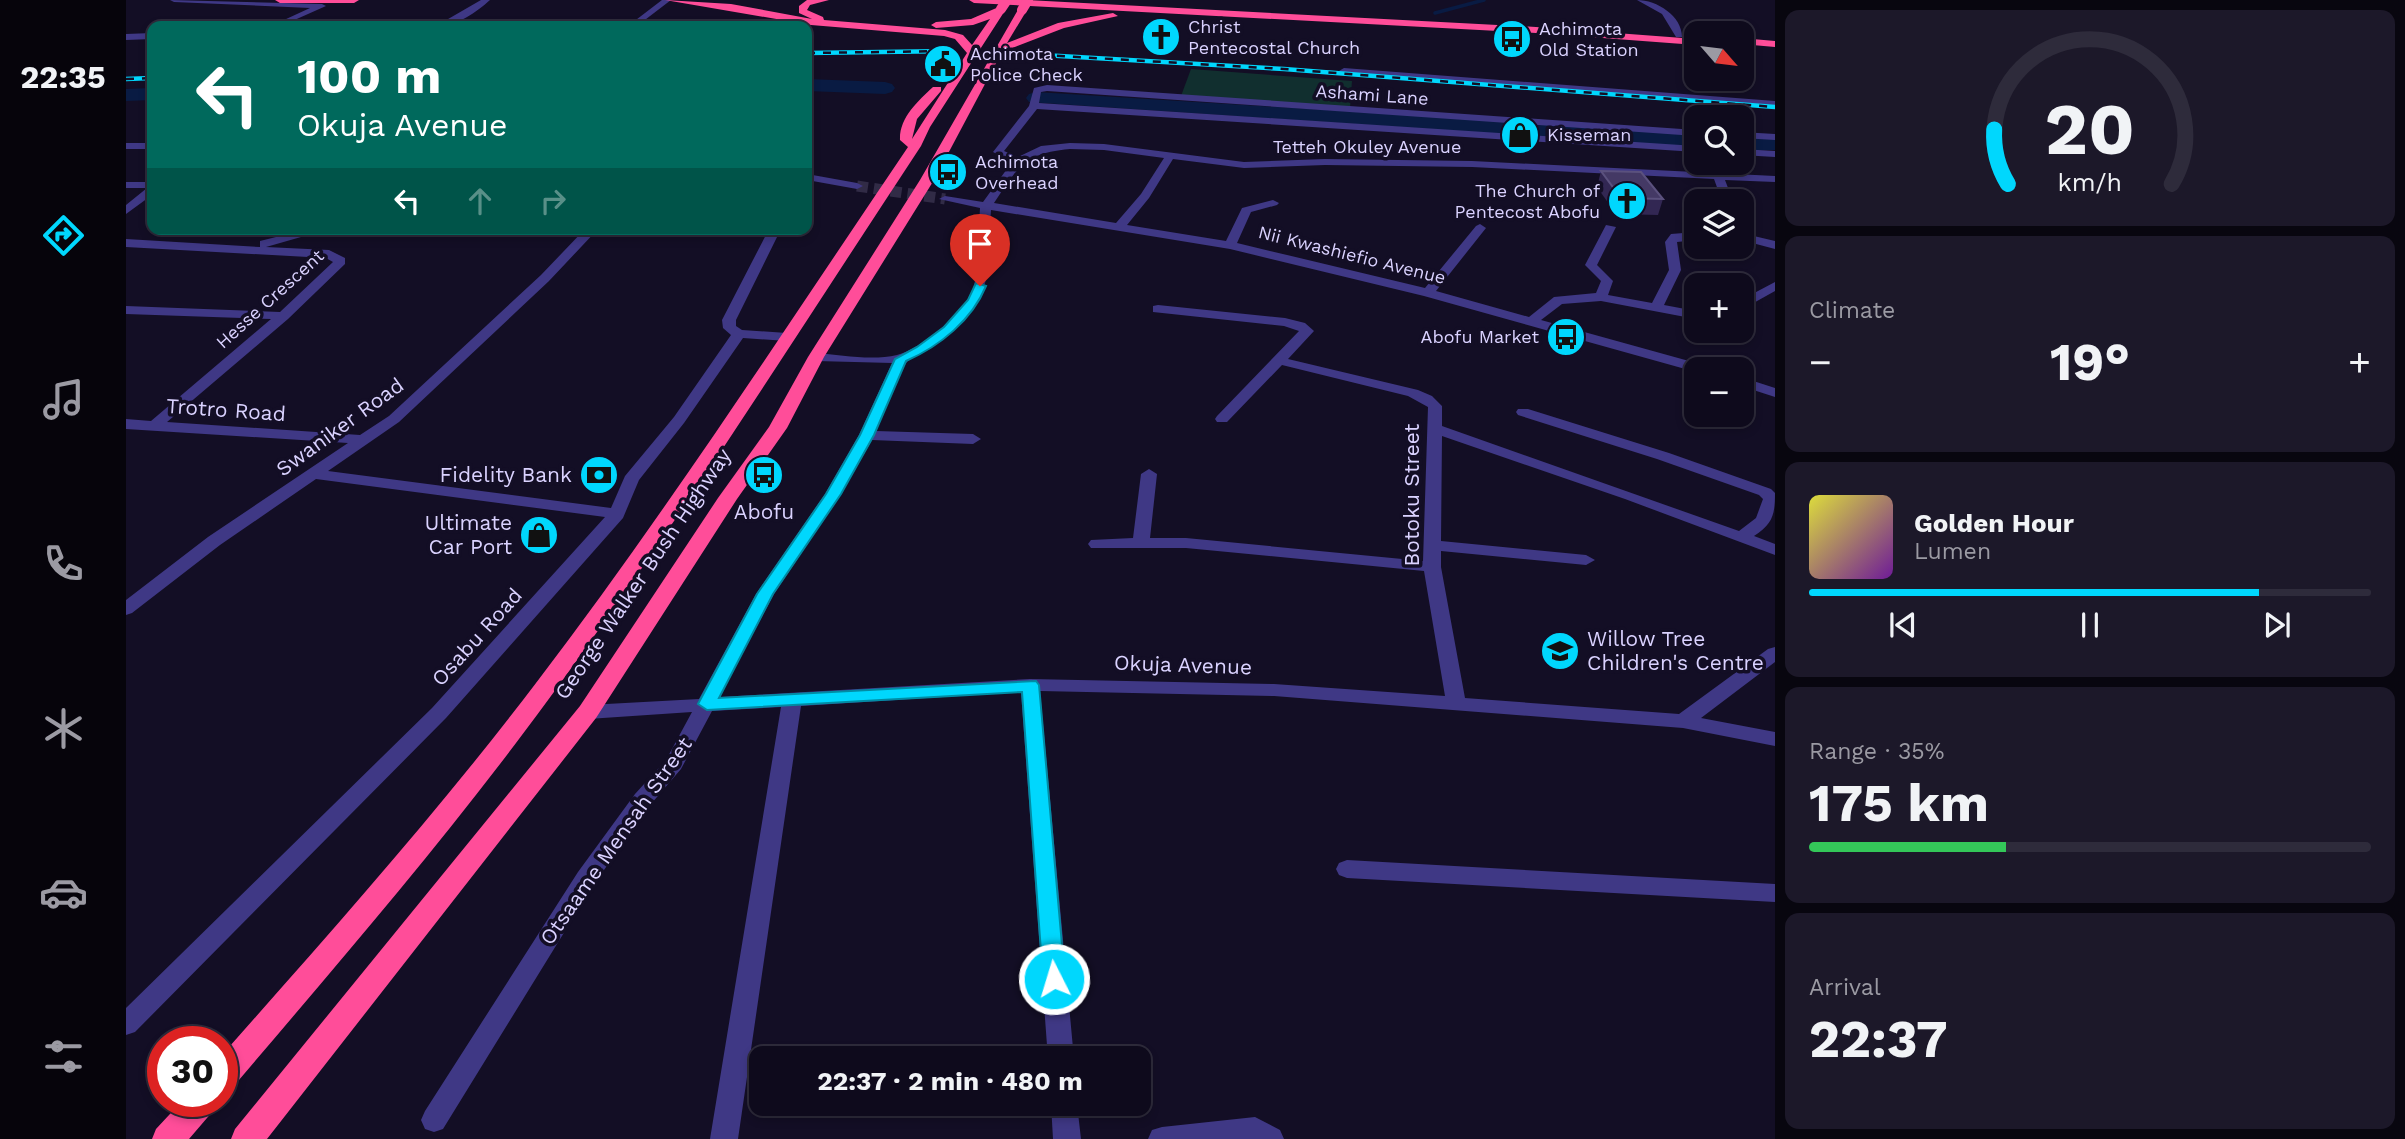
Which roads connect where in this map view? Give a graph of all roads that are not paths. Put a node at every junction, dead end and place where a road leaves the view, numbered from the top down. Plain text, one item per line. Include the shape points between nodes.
1 (174, 0) edge
2 (280, 0) edge
3 (335, 0) edge
4 (354, 0) edge
5 (486, 0) edge
6 (668, 0) edge
7 (824, 0) edge
8 (974, 0) edge
9 (1028, 0) edge
10 (1098, 0) edge
11 (1642, 0) edge
12 (1230, 2) edge
13 (1187, 4) edge
14 (323, 6) junction
15 (789, 7) dead end
16 (1002, 7) edge
17 (1264, 8) junction
18 (1213, 11) junction
19 (287, 21) edge
20 (449, 21) edge
21 (639, 21) edge
22 (802, 21) edge
23 (805, 21) edge
24 (812, 22) edge
25 (147, 36) edge
26 (126, 37) edge
27 (1680, 38) junction
28 (1684, 38) edge
29 (1684, 39) edge
30 (1754, 45) edge
31 (1775, 47) edge
32 (998, 50) junction
33 (973, 53) junction
34 (1344, 71) dead end
35 (1775, 104) edge
36 (1034, 106) junction
37 (1684, 132) edge
38 (1754, 135) edge
39 (1775, 136) edge
40 (126, 146) edge
41 (147, 146) edge
42 (1684, 148) edge
43 (1754, 153) edge
44 (1775, 155) edge
45 (1170, 156) junction
46 (1018, 161) junction
47 (1718, 176) junction
48 (812, 178) edge
49 (1775, 179) edge
50 (126, 185) edge
51 (857, 186) tunnel mouth
52 (147, 187) edge
53 (1723, 189) edge
54 (147, 192) edge
55 (945, 199) tunnel mouth
56 (1273, 202) dead end
57 (986, 206) junction
58 (126, 211) edge
59 (1120, 226) junction
60 (1610, 227) dead end
61 (1480, 228) dead end
62 (300, 235) edge
63 (586, 235) edge
64 (772, 235) edge
65 (1684, 237) edge
66 (1754, 240) edge
67 (126, 243) edge
68 (1230, 245) junction
69 (1775, 245) edge
70 (247, 249) junction
71 (1775, 286) edge
72 (1428, 293) junction
73 (1601, 297) junction
74 (1754, 298) edge
75 (1656, 308) junction
76 (1158, 309) dead end
77 (126, 310) edge
78 (1684, 314) edge
79 (283, 316) junction
80 (1529, 323) junction
81 (738, 334) junction
82 (786, 337) junction
83 (816, 357) junction
84 (901, 359) junction
85 (1281, 361) junction
86 (1684, 364) edge
87 (1754, 386) edge
88 (1775, 393) edge
89 (1523, 412) dead end
90 (1222, 419) dead end
91 (126, 424) edge
92 (154, 426) junction
93 (1434, 429) junction
94 (867, 435) junction
95 (973, 439) dead end
96 (365, 440) junction
97 (316, 474) junction
98 (1149, 474) dead end
99 (617, 514) junction
100 (1741, 537) junction
101 (1141, 543) junction
102 (1097, 544) dead end
103 (1434, 545) junction
104 (1775, 551) edge
105 (1586, 559) dead end
106 (1432, 567) junction
107 (126, 609) edge
108 (1775, 653) edge
109 (1030, 685) junction
110 (792, 699) junction
111 (1457, 703) junction
112 (707, 704) junction
113 (588, 712) junction
114 (1683, 721) junction
115 (1775, 739) edge
116 (1348, 869) dead end
117 (1775, 893) edge
118 (126, 1024) edge
119 (1059, 1046) edge
120 (238, 1058) edge
121 (1065, 1116) edge
122 (188, 1117) edge
123 (434, 1120) dead end
124 (168, 1139) edge
125 (247, 1139) edge
126 (724, 1139) edge
127 (1067, 1139) edge
128 (1162, 1139) edge
129 (1270, 1139) edge

1 - 14 street
2 - 3 highway
3 - 4 highway
3 - 14 street
5 - 20 street
6 - 21 street
6 - 22 highway
7 - 16 highway via 807,3 802,11 830,20 916,25 957,24
8 - 13 highway
9 - 32 highway, George Walker Bush Highway, bridge
10 - 13 highway
11 - 27 street via 1674,21
12 - 17 highway
13 - 17 highway
13 - 18 highway
14 - 19 street
15 - 23 highway
16 - 33 highway, George Walker Bush Highway
17 - 27 highway
18 - 27 highway
18 - 32 highway via 1083,20
24 - 33 highway via 945,33 959,37
25 - 26 street
27 - 28 highway
27 - 29 highway
30 - 31 highway
32 - 83 highway, George Walker Bush Highway via 927,180
33 - 82 highway, George Walker Bush Highway
34 - 35 street
36 - 37 street, Ashami Lane via 1037,90 1047,88
36 - 42 street
36 - 46 street via 998,152
38 - 39 street
40 - 41 street
43 - 44 street
45 - 46 street, Tetteh Okuley Avenue via 1070,145 1045,148
45 - 47 street, Tetteh Okuley Avenue via 1244,165 1379,162
45 - 59 street
46 - 57 street
47 - 49 street, Tetteh Okuley Avenue
47 - 53 street
48 - 51 street
50 - 52 street
54 - 58 street
55 - 57 street, Nii Kwashiefio Avenue
56 - 68 street via 1246,210
57 - 59 street, Nii Kwashiefio Avenue
57 - 84 street via 980,286 974,301 936,339
59 - 68 street, Nii Kwashiefio Avenue
60 - 73 street via 1591,265 1607,281
61 - 72 street
62 - 70 street
63 - 96 street, Swaniker Road via 499,322
64 - 81 street via 729,320
65 - 75 street via 1671,242 1675,271
66 - 69 street
67 - 70 street, Hesse Crescent
68 - 72 street, Nii Kwashiefio Avenue
70 - 79 street, Hesse Crescent via 329,254 340,260
71 - 74 street
72 - 80 street, Nii Kwashiefio Avenue
73 - 75 street
73 - 80 street via 1559,300
75 - 78 street
76 - 85 street via 1305,328 1306,334
77 - 79 street
79 - 92 street, Hesse Crescent
80 - 86 street, Nii Kwashiefio Avenue
81 - 82 street
81 - 99 street, Osabu Road via 680,420 631,479
82 - 120 highway, George Walker Bush Highway via 647,546 545,688 439,822
83 - 84 street
83 - 113 highway, George Walker Bush Highway via 778,428
84 - 94 street, Otsaame Mensah Street
85 - 90 street
85 - 93 street, Botoku Street via 1427,398 1436,406
87 - 88 street
89 - 100 street via 1765,492 1771,498 1763,524
91 - 92 street, Trotro Road
92 - 96 street, Trotro Road
93 - 100 street
93 - 103 street, Botoku Street
94 - 95 street
94 - 112 street, Otsaame Mensah Street via 765,594
96 - 97 street, Swaniker Road
97 - 99 street
97 - 107 street, Swaniker Road via 214,541
98 - 101 street
99 - 118 street, Osabu Road via 439,713
100 - 104 street
101 - 102 street
101 - 106 street via 1186,543
103 - 105 street
103 - 106 street, Botoku Street
106 - 111 street, Botoku Street
108 - 114 street
109 - 110 street, Okuja Avenue
109 - 111 street, Okuja Avenue via 1160,686
109 - 119 street
110 - 112 street, Okuja Avenue
110 - 126 street
111 - 114 street, Okuja Avenue
112 - 113 street, Okuja Avenue
112 - 123 street, Otsaame Mensah Street via 674,764 586,878
113 - 125 highway, George Walker Bush Highway
114 - 115 street, Okuja Avenue
116 - 117 street
121 - 127 street
122 - 124 highway
128 - 129 street via 1255,1129

